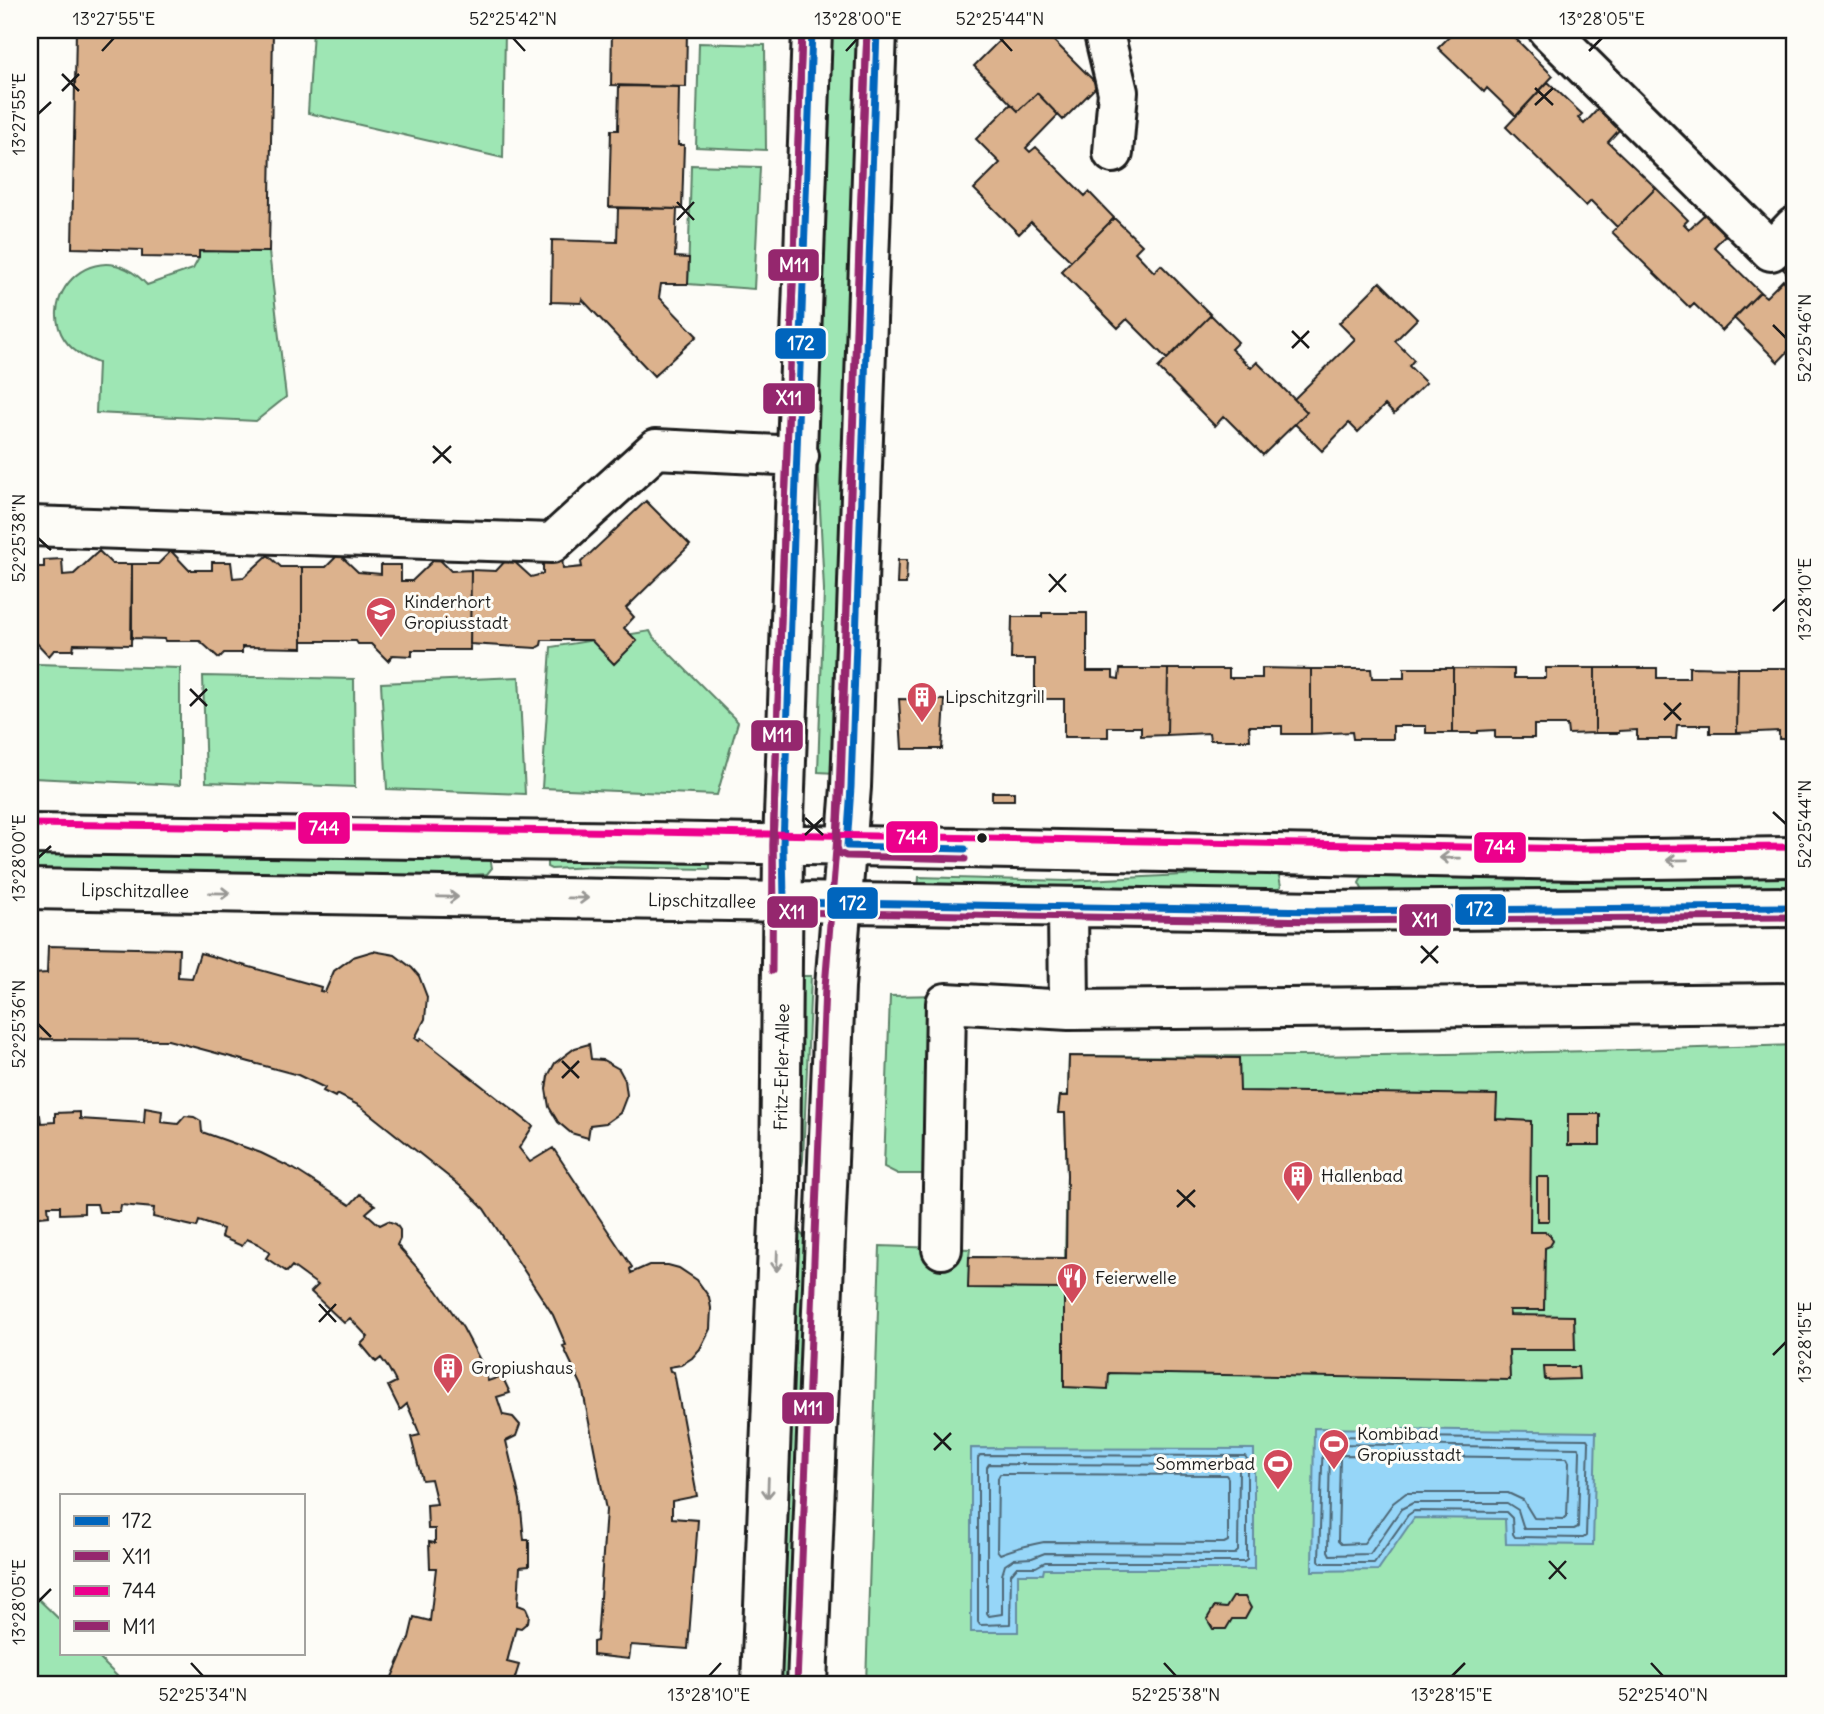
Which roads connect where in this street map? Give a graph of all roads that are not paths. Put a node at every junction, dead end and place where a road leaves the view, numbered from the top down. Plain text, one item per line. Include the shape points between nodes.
1 (813, 30) edge
2 (877, 30) edge
3 (1106, 30) edge
4 (1548, 30) edge
5 (1113, 153) dead end
6 (1794, 227) edge
7 (799, 456) junction
8 (30, 526) edge
9 (30, 834) edge
10 (520, 840) junction
11 (783, 845) junction
12 (847, 846) junction
13 (1318, 856) junction
14 (1794, 857) edge
15 (30, 889) edge
16 (519, 898) junction
17 (784, 902) junction
18 (841, 903) junction
19 (1068, 907) junction
20 (1794, 907) edge
21 (1320, 911) junction
22 (1794, 1003) edge
23 (1069, 1010) junction
24 (780, 1193) junction
25 (827, 1195) junction
26 (942, 1249) dead end
27 (761, 1684) edge
28 (807, 1684) edge

1 - 7 street, Fritz-Erler-Allee
2 - 12 street
3 - 5 street via 1118,92
4 - 6 street via 1770,251
7 - 8 street via 656,449 552,543
7 - 11 street, Fritz-Erler-Allee
9 - 10 street
10 - 11 street
10 - 16 street
11 - 12 street
11 - 17 street, Fritz-Erler-Allee
12 - 13 street
12 - 18 street
14 -> 13 street
13 - 21 street
15 -> 16 street, Lipschitzallee
16 -> 17 street, Lipschitzallee
17 - 18 street, Lipschitzallee
17 - 24 street, Fritz-Erler-Allee
18 - 19 street, Lipschitzallee
18 - 25 street
19 - 21 street, Lipschitzallee
19 - 23 street
20 - 21 street, Lipschitzallee
22 - 23 street
23 - 26 street via 946,1003
24 - 25 street
24 -> 27 street, Fritz-Erler-Allee
25 - 28 street

